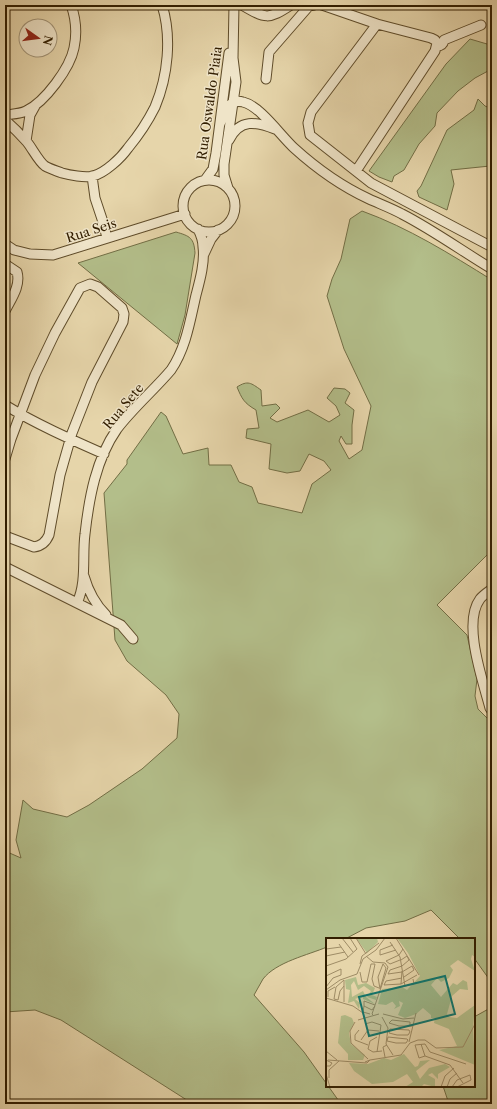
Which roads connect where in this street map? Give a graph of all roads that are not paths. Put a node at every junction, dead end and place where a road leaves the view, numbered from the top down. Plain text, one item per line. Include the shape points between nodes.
1 (71, 5) edge
2 (162, 5) edge
3 (234, 5) edge
4 (242, 5) edge
5 (291, 5) edge
6 (314, 5) edge
7 (322, 5) edge
8 (376, 24) junction
9 (480, 25) dead end
10 (233, 28) junction
11 (436, 43) junction
12 (266, 79) dead end
13 (236, 82) junction
14 (234, 101) junction
15 (35, 106) junction
16 (253, 106) junction
17 (5, 115) edge
18 (5, 120) edge
19 (220, 124) junction
20 (276, 129) junction
21 (26, 141) junction
22 (226, 148) junction
23 (356, 171) junction
24 (92, 176) junction
25 (205, 180) junction
26 (228, 188) junction
27 (185, 214) junction
28 (198, 229) junction
29 (218, 230) junction
30 (107, 238) junction
31 (5, 244) edge
32 (492, 248) edge
33 (203, 257) junction
34 (5, 264) edge
35 (492, 269) edge
36 (5, 311) edge
37 (5, 404) edge
38 (20, 414) junction
39 (70, 439) junction
40 (104, 454) junction
41 (5, 459) edge
42 (5, 536) edge
43 (5, 567) edge
44 (83, 571) junction
45 (492, 589) edge
46 (77, 603) junction
47 (111, 621) junction
48 (133, 638) dead end
49 (492, 711) edge

1 - 15 street via 76,27 74,48 57,81
2 - 24 street via 168,33 167,54 164,77 154,107 143,128 121,158
3 - 10 street, Rua Oswaldo Piaia
4 - 5 street via 262,16 270,17
6 - 12 street via 309,6 269,52
7 - 8 street
8 - 11 street
8 - 23 street via 311,112 308,123 310,135
9 - 11 street via 444,40 439,37
10 - 13 street, Rua Oswaldo Piaia
10 - 19 street, Rua Oswaldo Piaia
11 - 23 street via 435,51
13 - 14 street, Rua Oswaldo Piaia
13 - 16 street
14 - 16 street via 242,101
14 - 19 street via 224,113
14 - 22 street, Rua Oswaldo Piaia
15 - 17 street via 25,112
15 - 21 street via 30,115
16 - 20 street
18 - 21 street
19 - 25 street, Rua Oswaldo Piaia via 213,169
20 - 22 street via 256,123 244,125 232,133
20 - 35 street via 301,154 329,176 417,222
21 - 24 street via 44,165 62,173
22 - 26 street, Rua Oswaldo Piaia via 224,174
23 - 32 street via 371,183
24 - 30 street via 94,198
25 - 26 street via 220,182
25 - 27 street via 188,190 183,204
26 - 29 street via 235,202 234,212 230,221
27 - 28 street via 190,223
27 - 30 street, Rua Seis
28 - 29 street via 208,232
28 - 33 street, Rua Sete via 202,237
29 - 33 street, Rua Sete
30 - 31 street, Rua Seis via 54,255 30,254 14,250
33 - 40 street, Rua Sete via 191,319 176,362 118,429
34 - 36 street via 17,272 19,280
37 - 38 street
38 - 39 street
38 - 39 street via 45,353 78,290 87,284 96,285 122,308 123,322 89,388
38 - 41 street
39 - 40 street
39 - 42 street via 60,475 49,535 45,542 34,547
40 - 44 street, Rua Sete via 98,468 88,515
43 - 46 street
44 - 46 street, Rua Sete via 82,590
44 - 47 street via 93,598
45 - 49 street via 480,600 472,622 475,648
46 - 47 street
47 - 48 street

